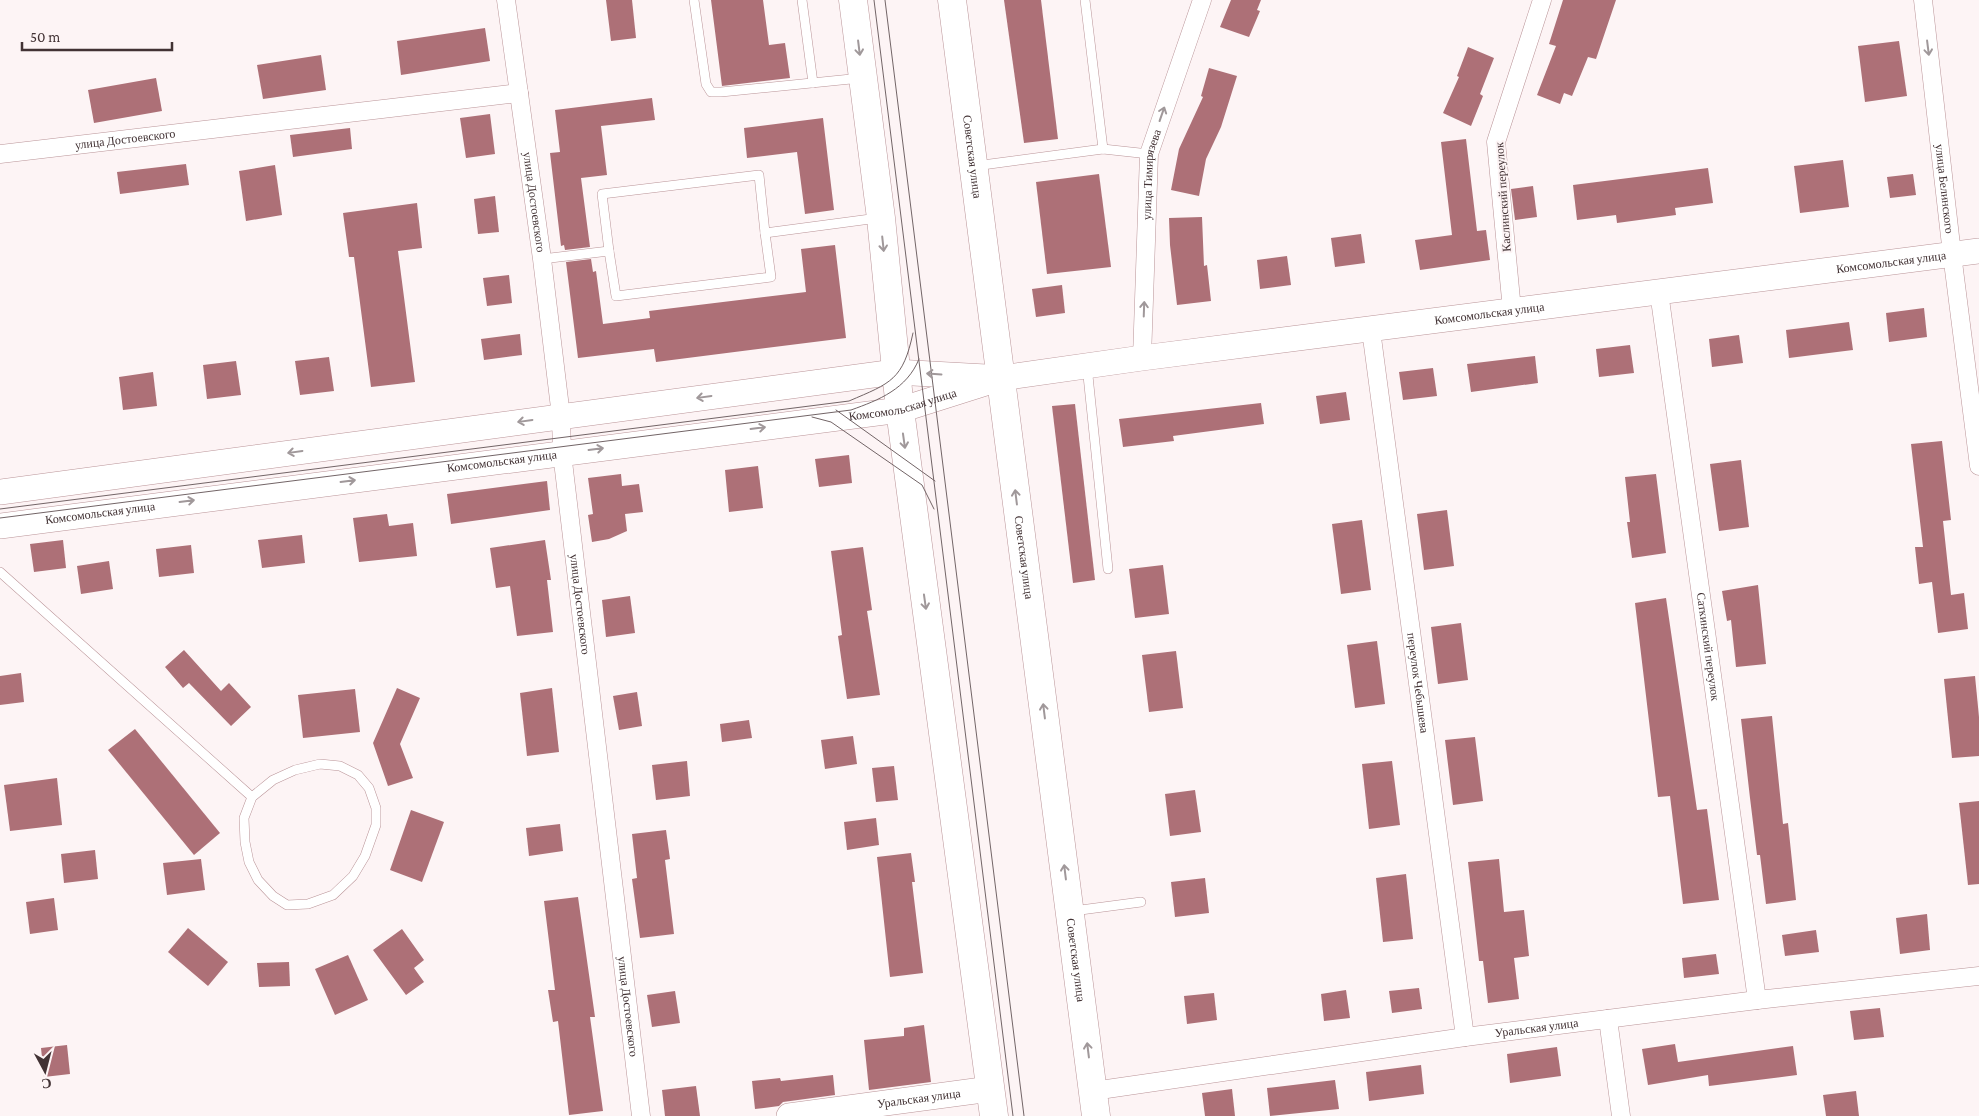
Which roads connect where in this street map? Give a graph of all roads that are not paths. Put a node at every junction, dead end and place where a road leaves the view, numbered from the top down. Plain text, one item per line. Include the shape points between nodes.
1 (506, 0) edge
2 (694, 0) edge
3 (802, 0) edge
4 (853, 0) edge
5 (952, 0) edge
6 (1085, 0) edge
7 (1202, 0) edge
8 (1542, 0) edge
9 (1923, 0) edge
10 (863, 78) junction
11 (812, 83) junction
12 (519, 94) junction
13 (1103, 149) junction
14 (0, 154) edge
15 (1148, 154) junction
16 (974, 166) junction
17 (881, 218) junction
18 (765, 233) junction
19 (1979, 250) edge
20 (610, 251) junction
21 (1952, 254) junction
22 (542, 259) junction
23 (1660, 292) junction
24 (1512, 310) junction
25 (1371, 330) junction
26 (1142, 358) junction
27 (1087, 366) junction
28 (895, 372) junction
29 (1000, 378) junction
30 (900, 410) junction
31 (561, 416) junction
32 (562, 453) junction
33 (1979, 466) edge
34 (0, 492) edge
35 (0, 526) edge
36 (1108, 569) dead end
37 (0, 572) edge
38 (252, 797) junction
39 (1141, 902) dead end
40 (1070, 911) junction
41 (1979, 976) edge
42 (1757, 1000) junction
43 (1608, 1019) junction
44 (1464, 1037) junction
45 (990, 1089) junction
46 (1092, 1108) edge
47 (642, 1116) edge
48 (790, 1116) edge
49 (994, 1116) edge
50 (1621, 1116) edge

1 - 12 street, улица Достоевского
2 - 11 lane via 706,84 711,92
3 - 11 lane
4 -> 10 main road
5 - 16 main road, Советская улица
6 - 13 lane
15 -> 7 street, улица Тимирязева
8 - 24 street, Каслинский переулок via 1496,142
9 -> 21 street, улица Белинского
10 - 11 lane
10 - 17 main road
12 - 14 street, улица Достоевского
12 - 22 street, улица Достоевского
13 - 15 lane
13 - 16 lane
26 -> 15 street, улица Тимирязева
16 - 29 main road, Советская улица
17 - 18 lane
17 -> 28 main road
18 - 20 lane via 771,277 616,296
18 - 20 lane via 759,175 602,194
19 - 21 main road, Комсомольская улица
20 - 22 lane
21 - 23 main road, Комсомольская улица
21 - 33 street, улица Белинского
22 - 31 street, улица Достоевского
23 - 24 main road, Комсомольская улица
23 - 42 street, Саткинский переулок
24 - 25 main road, Комсомольская улица
25 - 26 main road, Комсомольская улица
25 - 44 street, переулок Чебышева
26 - 27 main road, Комсомольская улица
27 - 29 main road, Комсомольская улица
27 - 36 lane
29 -> 28 main road, Комсомольская улица
28 - 30 main road
28 -> 31 main road, Комсомольская улица
29 - 30 main road, Комсомольская улица
40 -> 29 main road, Советская улица
32 -> 30 main road, Комсомольская улица
30 -> 45 main road
31 - 32 street, улица Достоевского
31 -> 34 main road, Комсомольская улица
35 -> 32 main road, Комсомольская улица
32 - 47 street, улица Достоевского
37 - 38 lane
38 - 38 lane via 244,818 249,862 258,880 273,896 287,905 308,904 333,895 353,876 365,856 376,825 376,808 369,788 358,775 340,766 320,764 273,780
39 - 40 lane
46 -> 40 main road, Советская улица
41 - 42 street, Уральская улица
42 - 43 street, Уральская улица
43 - 44 street, Уральская улица
43 - 50 street
44 - 46 street, Уральская улица
45 - 48 main road, Уральская улица
45 - 49 main road

